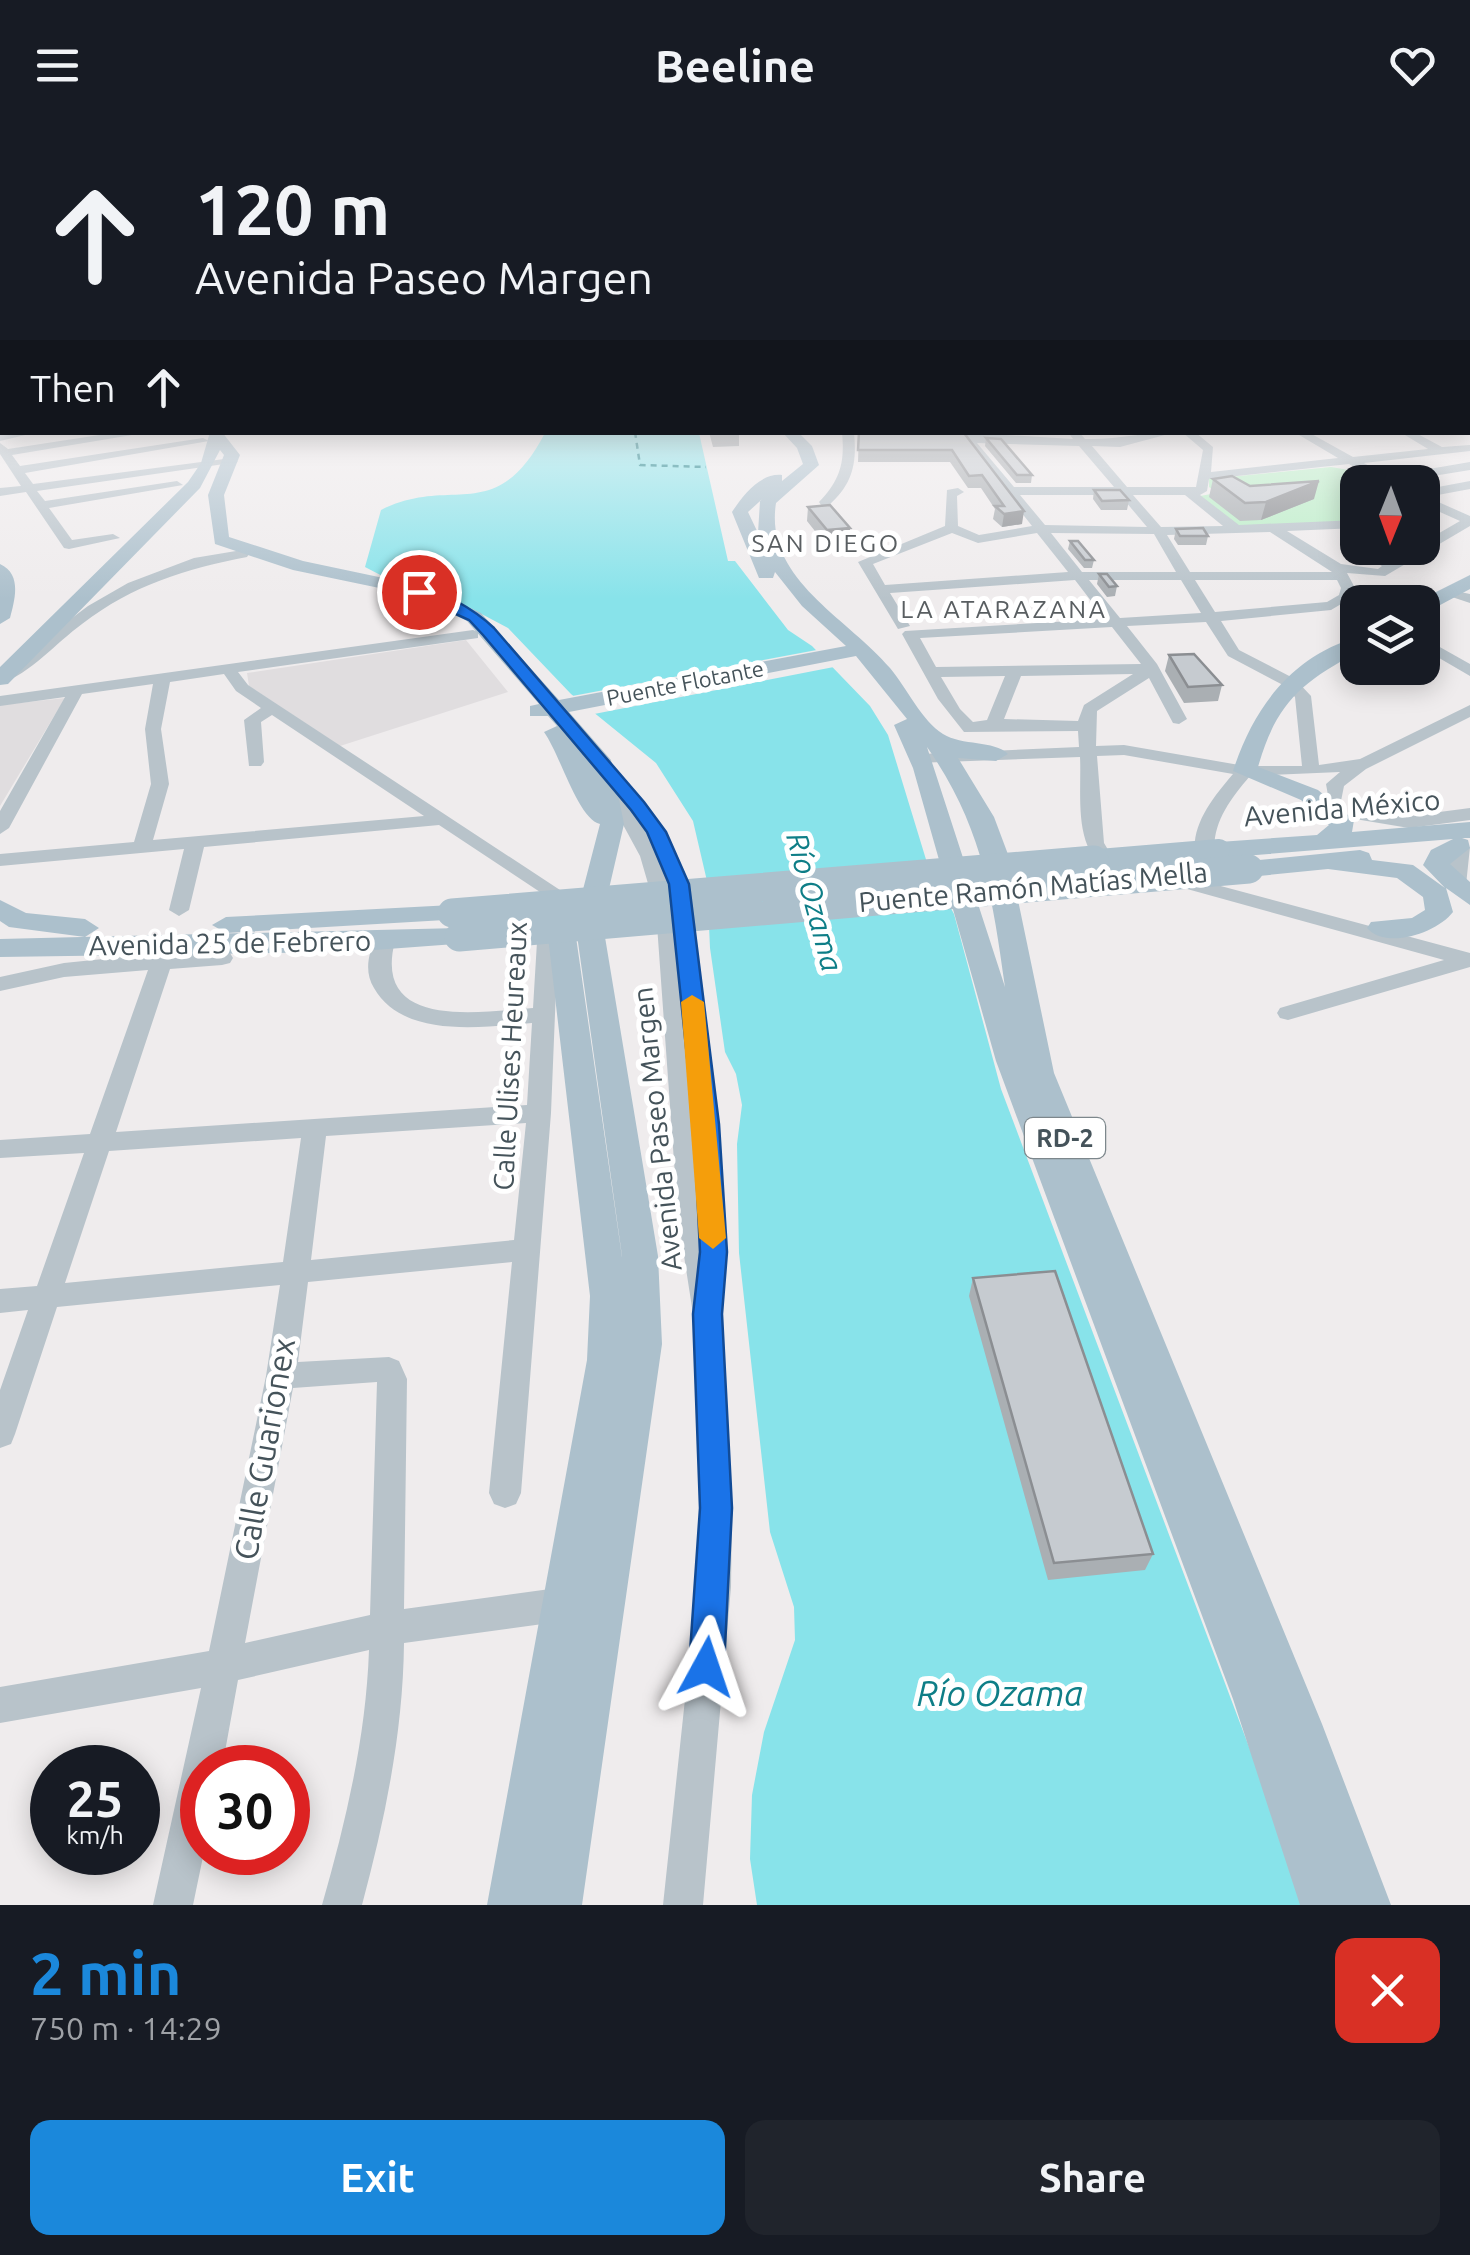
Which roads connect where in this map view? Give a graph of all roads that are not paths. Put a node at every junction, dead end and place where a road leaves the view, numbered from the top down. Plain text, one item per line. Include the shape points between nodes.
1 (38, 435) edge
2 (781, 435) edge
3 (792, 435) edge
4 (849, 435) edge
5 (1158, 435) edge
6 (1191, 435) edge
7 (1304, 435) edge
8 (1410, 435) edge
9 (2, 436) edge
10 (199, 436) edge
11 (966, 436) edge
12 (948, 438) edge
13 (1078, 438) edge
14 (1470, 448) edge
15 (1439, 451) junction
16 (1350, 462) junction
17 (1356, 465) edge
18 (213, 467) junction
19 (1469, 467) edge
20 (19, 470) junction
21 (1440, 472) edge
22 (1204, 482) junction
23 (177, 485) junction
24 (1470, 485) edge
25 (31, 488) junction
26 (0, 492) edge
27 (958, 492) dead end
28 (1007, 492) junction
29 (1123, 492) junction
30 (1188, 492) junction
31 (1440, 492) edge
32 (825, 502) edge
33 (44, 505) junction
34 (1470, 505) edge
35 (1440, 508) edge
36 (120, 509) dead end
37 (1444, 510) junction
38 (1440, 511) edge
39 (53, 520) junction
40 (1470, 521) edge
41 (1340, 526) edge
42 (952, 528) junction
43 (1326, 528) junction
44 (1038, 529) junction
45 (1275, 529) junction
46 (1237, 530) junction
47 (1158, 531) junction
48 (1340, 536) edge
49 (113, 538) dead end
50 (242, 554) junction
51 (1392, 566) joint
52 (0, 570) edge
53 (1339, 572) junction
54 (1184, 574) junction
55 (1076, 576) junction
56 (1470, 581) edge
57 (883, 589) junction
58 (1460, 596) edge
59 (1211, 615) junction
60 (0, 618) edge
61 (1113, 623) junction
62 (906, 630) junction
63 (473, 636) junction
64 (846, 652) junction
65 (1340, 652) edge
66 (1440, 652) edge
67 (0, 660) edge
68 (1150, 666) junction
69 (1015, 670) junction
70 (1470, 671) edge
71 (230, 672) junction
72 (934, 672) junction
73 (0, 678) edge
74 (162, 681) junction
75 (1289, 682) junction
76 (75, 693) junction
77 (0, 701) edge
78 (273, 708) junction
79 (556, 708) junction
80 (1470, 710) edge
81 (1178, 719) dead end
82 (994, 724) junction
83 (1086, 726) junction
84 (953, 749) junction
85 (1088, 752) junction
86 (254, 762) dead end
87 (1364, 764) junction
88 (592, 766) junction
89 (1245, 771) junction
90 (1311, 771) junction
91 (1335, 797) junction
92 (1356, 814) junction
93 (1470, 814) edge
94 (438, 820) junction
95 (938, 820) junction
96 (621, 822) junction
97 (983, 824) junction
98 (0, 828) edge
99 (1421, 834) junction
100 (196, 841) junction
101 (1212, 843) junction
102 (1467, 843) edge
103 (142, 846) junction
104 (1322, 853) junction
105 (2, 861) edge
106 (1116, 865) junction
107 (1249, 869) joint
108 (1463, 891) edge
109 (0, 908) edge
110 (180, 910) dead end
111 (456, 925) junction
112 (1381, 928) junction
113 (148, 929) junction
114 (0, 938) edge
115 (384, 941) junction
116 (114, 945) junction
117 (0, 948) edge
118 (1469, 957) edge
119 (222, 958) dead end
120 (162, 960) junction
121 (0, 964) edge
122 (0, 984) edge
123 (1288, 1013) dead end
124 (544, 1015) junction
125 (539, 1113) junction
126 (315, 1128) junction
127 (98, 1145) junction
128 (0, 1149) edge
129 (528, 1250) junction
130 (294, 1272) junction
131 (47, 1296) junction
132 (0, 1301) edge
133 (708, 1314) junction
134 (281, 1376) junction
135 (0, 1434) edge
136 (505, 1492) dead end
137 (606, 1602) junction
138 (566, 1603) junction
139 (390, 1628) junction
140 (226, 1666) junction
141 (0, 1705) edge
142 (208, 1745) edge
143 (180, 1873) edge
144 (173, 1905) edge
145 (342, 1905) edge
146 (513, 1905) edge
147 (556, 1905) edge
148 (683, 1905) edge
149 (1326, 1905) edge
150 (1365, 1905) edge

1 - 9 street
2 - 64 main road, RD-2 via 792,444 794,464 751,496 741,520 774,584
3 - 64 main road, RD-2 via 811,465 768,501 772,550
4 - 32 street via 851,467 842,489
5 - 13 street via 1120,444
6 - 22 street via 1209,449
7 - 16 street
8 - 15 street
9 - 20 street
10 - 18 main road
10 - 20 street
11 - 12 street
11 - 13 street
11 - 28 street
13 - 29 street
14 - 15 street
15 - 16 street
15 - 19 street
16 - 17 street
16 - 22 street
18 - 23 main road
18 - 25 street
18 - 50 main road via 208,539
18 - 73 main road
18 - 79 main road via 221,540 452,605 489,632
19 - 21 street
20 - 25 street
22 - 30 street
23 - 33 street
23 - 67 main road
24 - 31 street
25 - 26 street
25 - 33 street
27 - 42 street via 951,492
28 - 29 street
28 - 44 street
29 - 30 street
29 - 47 street
30 - 46 street
33 - 39 street
34 - 37 street
35 - 37 street
36 - 39 street
37 - 38 street
37 - 40 street
39 - 49 street via 70,545
40 - 51 street
41 - 43 street
42 - 44 street via 978,539
42 - 57 street via 865,562
43 - 45 street
43 - 48 street
44 - 47 street
44 - 55 street
45 - 46 street
45 - 53 street
46 - 47 street
47 - 54 street
50 - 63 main road via 428,604
50 - 73 street via 180,566 92,611
51 - 53 street via 1380,573
52 - 60 main road via 8,591
53 - 54 street
53 - 59 street via 1349,593 1331,606
54 - 55 street
54 - 59 street
55 - 57 street
55 - 61 street
56 - 58 main road
57 - 62 street
59 - 61 street
59 - 75 street via 1233,653
61 - 62 street
61 - 68 street
62 - 72 street
63 - 71 street
63 - 79 main road
64 - 79 main road, Puente Flotante
64 - 84 main road, RD-2
65 - 75 main road
66 - 70 street
68 - 69 street
68 - 81 street
68 - 83 street via 1090,709
69 - 72 street
69 - 82 street
71 - 74 street
71 - 78 street, Calle Ulises Heureaux
72 - 84 street
74 - 76 street
74 - 103 street via 153,729 160,784
75 - 89 main road
75 - 90 street via 1304,696
76 - 77 street
76 - 98 street
78 - 86 street via 252,720
78 - 94 street, Calle Ulises Heureaux
79 - 88 main road
80 - 87 street
82 - 83 street
82 - 84 street
83 - 85 street
84 - 85 street
84 - 95 main road, RD-2
84 - 97 main road, RD-2
85 - 89 street via 1124,750
85 - 106 street via 1094,843
87 - 90 street
87 - 91 street via 1334,784
88 - 96 main road
88 - 133 street, Avenida Paseo Margen via 656,832 679,884 706,1124 714,1252
88 - 138 main road via 596,850 562,937 608,1296 606,1360
89 - 90 street
89 - 101 street via 1216,808
89 - 104 main road via 1331,808 1342,828
90 - 91 main road
91 - 92 main road
92 - 93 street via 1409,822
92 - 99 main road via 1381,828
94 - 100 street
94 - 124 street, Calle Ulises Heureaux via 550,890
95 - 97 main road via 955,830
95 - 149 main road, RD-2 via 1012,1061 1257,1699
96 - 133 street, Avenida Paseo Margen via 650,856 666,912 691,1217
96 - 137 main road via 588,919 640,1256 643,1344
97 - 150 main road, RD-2 via 996,853 1022,1020 1038,1073
99 - 102 main road, Avenida México
99 - 104 main road, Avenida México
100 - 103 street
100 - 110 street
101 - 104 main road, Avenida México
101 - 106 street via 1146,868
101 - 111 main road, Puente Ramón Matías Mella, bridge
101 - 112 street via 1204,860 1220,880
102 - 104 main road, Avenida México
102 - 108 main road, Avenida México via 1440,855 1436,865
103 - 105 street
104 - 107 main road, Avenida México
104 - 112 main road via 1404,871 1436,894 1439,912 1432,920
106 - 118 street
107 - 111 main road, Puente Ramón Matías Mella, bridge
109 - 113 main road via 49,927
111 - 113 main road, Avenida 25 de Febrero
111 - 115 main road, Avenida 25 de Febrero
112 - 118 street
113 - 114 main road, Avenida 25 de Febrero
115 - 116 main road, Avenida 25 de Febrero
115 - 124 street via 380,982 396,1006 447,1018
116 - 117 main road, Avenida 25 de Febrero
116 - 121 main road
118 - 123 street
119 - 120 street
120 - 122 street
120 - 127 street
124 - 125 street, Calle Ulises Heureaux
125 - 126 street
125 - 129 street, Calle Ulises Heureaux
126 - 127 street
126 - 130 street, Calle Guarionex
127 - 128 street
127 - 131 street
129 - 130 street
129 - 136 street, Calle Ulises Heureaux
130 - 131 street
130 - 134 street, Calle Guarionex
131 - 132 street
131 - 135 street
133 - 148 street via 714,1587
134 - 139 street via 389,1370
134 - 140 street, Calle Guarionex
137 - 138 street
137 - 147 main road
138 - 139 street
138 - 146 main road
139 - 140 street
139 - 145 street via 385,1708
140 - 141 street
140 - 142 street, Calle Guarionex
143 - 144 street, Calle Guarionex

